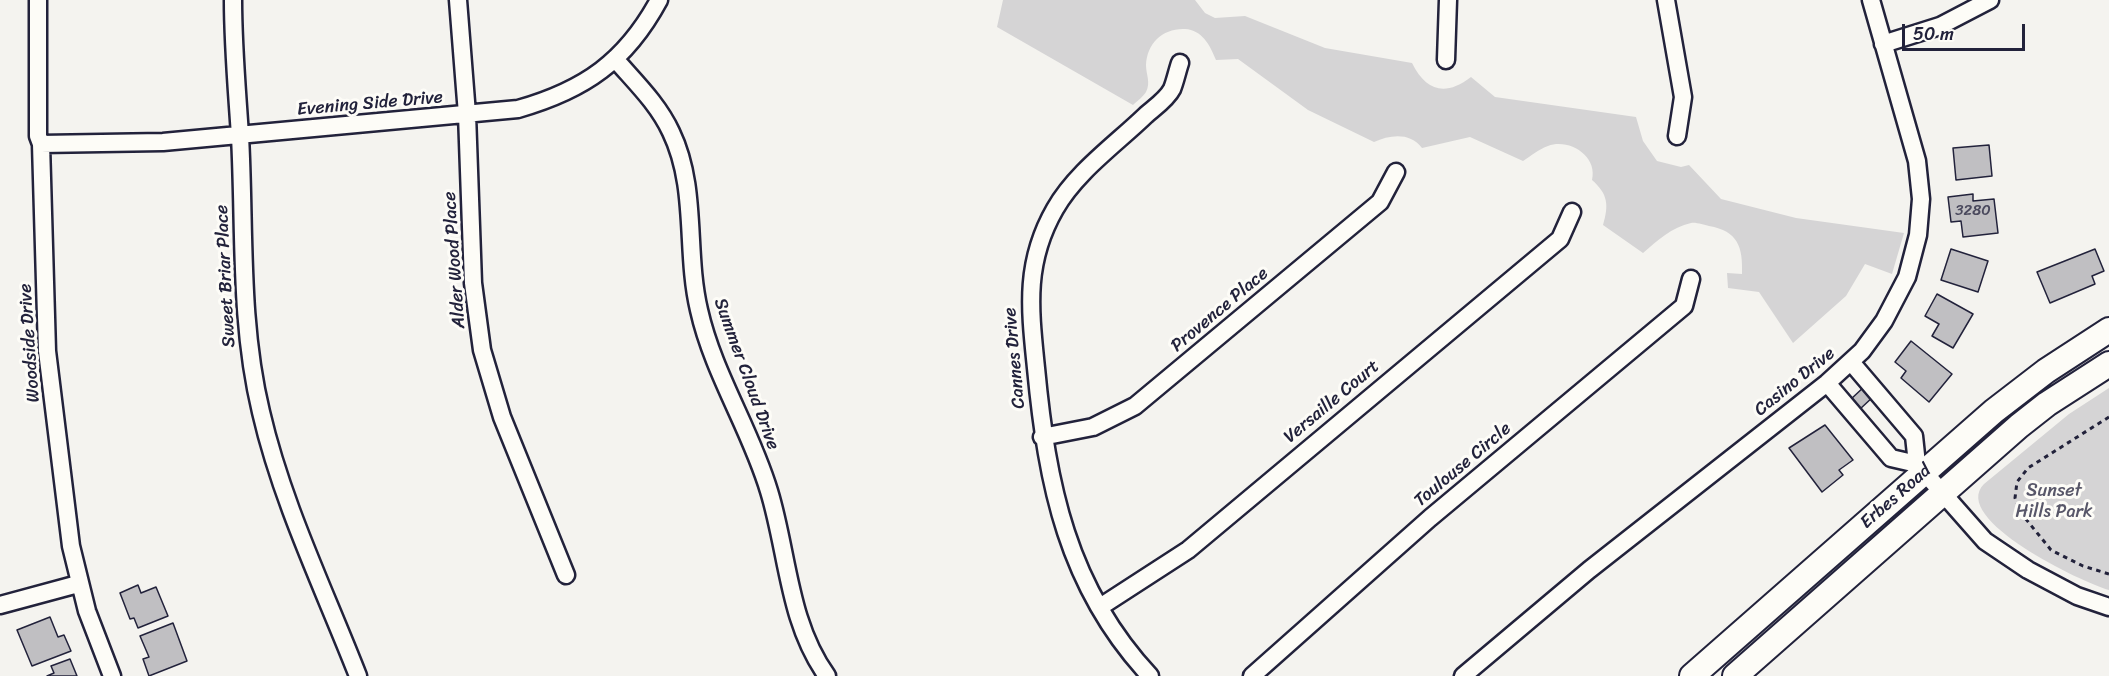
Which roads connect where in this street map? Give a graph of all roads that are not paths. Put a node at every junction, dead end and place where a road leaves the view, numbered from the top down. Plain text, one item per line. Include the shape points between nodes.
1 (38, 0) edge
2 (233, 0) edge
3 (458, 0) edge
4 (659, 0) edge
5 (1448, 0) edge
6 (1666, 0) edge
7 (1871, 0) edge
8 (1990, 0) edge
9 (1883, 44) junction
10 (616, 60) junction
11 (1446, 60) dead end
12 (1180, 63) dead end
13 (467, 114) junction
14 (240, 136) junction
15 (1677, 136) dead end
16 (41, 144) junction
17 (1396, 172) dead end
18 (1572, 212) dead end
19 (1691, 279) dead end
20 (2109, 330) edge
21 (1851, 362) junction
22 (2109, 364) edge
23 (1827, 383) junction
24 (1042, 437) junction
25 (1921, 468) junction
26 (1941, 493) junction
27 (566, 575) dead end
28 (78, 584) junction
29 (0, 605) edge
30 (1100, 607) junction
31 (2109, 607) edge
32 (112, 676) edge
33 (358, 676) edge
34 (827, 676) edge
35 (1150, 676) edge
36 (1252, 676) edge
37 (1463, 676) edge
38 (1692, 676) edge
39 (1735, 676) edge

1 - 16 street, Woodside Drive
2 - 14 street, Sweet Briar Place via 232,59
3 - 13 street, Alder Wood Place
4 - 10 street, Evening Side Drive via 644,29
5 - 11 street
6 - 15 street via 1683,97
7 - 9 street, Casino Drive
8 - 9 street via 1940,26
9 - 21 street, Casino Drive via 1917,161 1921,200 1918,235 1907,278 1895,303
10 - 13 street, Evening Side Drive via 583,84 550,100 518,109
10 - 34 street, Summer Cloud Drive via 657,108 680,154 688,190 692,269 699,311 769,491 806,640
12 - 24 street, Cannes Drive via 1171,91 1077,180 1055,207 1040,240 1029,299
13 - 14 street, Evening Side Drive
13 - 27 street, Alder Wood Place via 473,284 482,350 502,417
14 - 16 street, Evening Side Drive
14 - 33 street, Sweet Briar Place via 244,306 261,413 286,496
16 - 28 street, Woodside Drive via 46,351
17 - 24 street, Provence Place via 1380,202 1135,406 1093,427
18 - 30 street, Versaille Court via 1560,239 1188,549
19 - 36 street, Toulouse Circle via 1684,306 1430,518
20 - 25 main road, Erbes Road via 2046,371
21 - 23 street, Casino Drive
21 - 25 street via 1914,436
22 - 26 main road, Erbes Road via 2046,404
23 - 25 street via 1891,458
23 - 37 street, Casino Drive via 1589,570
24 - 30 street, Cannes Drive via 1062,523 1078,566
25 - 26 street
25 - 38 main road, Erbes Road
26 - 31 street via 1985,541 2028,570 2077,596
26 - 39 main road, Erbes Road
28 - 29 street
28 - 32 street, Woodside Drive
30 - 35 street, Cannes Drive

